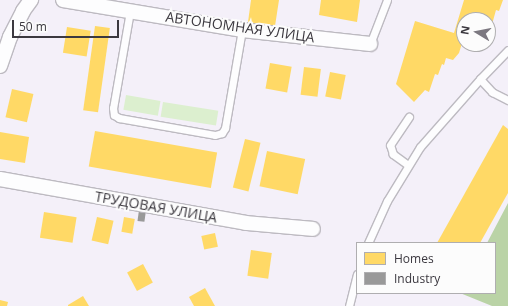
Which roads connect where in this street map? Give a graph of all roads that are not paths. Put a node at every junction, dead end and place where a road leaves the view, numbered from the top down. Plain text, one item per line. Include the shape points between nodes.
1 (31, 0) edge
2 (63, 0) edge
3 (386, 0) edge
4 (130, 11) junction
5 (242, 30) junction
6 (370, 44) joint
7 (508, 50) edge
8 (0, 66) edge
9 (480, 79) junction
10 (507, 98) edge
11 (409, 117) dead end
12 (408, 165) junction
13 (0, 179) edge
14 (313, 229) dead end
15 (368, 242) edge
16 (356, 278) edge
17 (349, 306) edge

1 - 8 street via 10,37
2 - 4 street, АВТОНОМНАЯ УЛИЦА
3 - 6 lane, АВТОНОМНАЯ УЛИЦА
4 - 5 street, АВТОНОМНАЯ УЛИЦА
4 - 5 lane via 113,108 114,115 215,135 222,133 225,128
5 - 6 street, АВТОНОМНАЯ УЛИЦА
7 - 9 lane
9 - 10 lane via 492,92
9 - 12 lane via 433,132
11 - 12 lane via 390,145 393,154
12 - 15 lane via 387,201
13 - 14 street, ТРУДОВАЯ УЛИЦА via 246,223
16 - 17 lane

